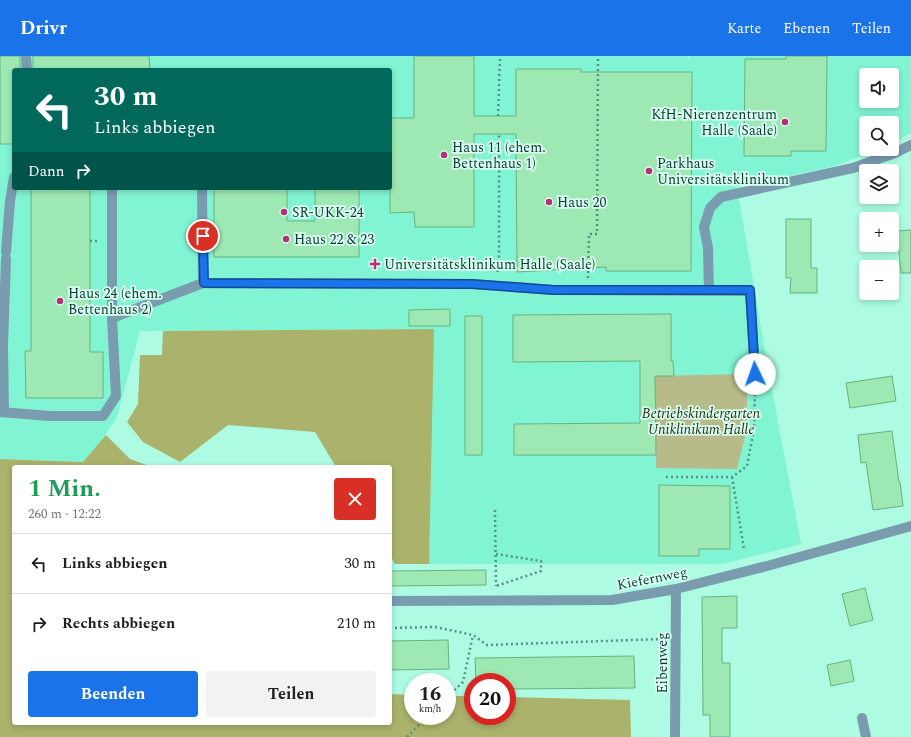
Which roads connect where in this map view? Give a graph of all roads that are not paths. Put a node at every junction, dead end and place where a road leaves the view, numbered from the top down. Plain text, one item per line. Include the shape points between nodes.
1 (26, 56) edge
2 (27, 68) edge
3 (911, 145) edge
4 (12, 189) edge
5 (112, 190) edge
6 (202, 190) edge
7 (204, 283) junction
8 (709, 291) junction
9 (112, 318) junction
10 (755, 374) road end
11 (2, 412) edge
12 (911, 526) edge
13 (676, 589) junction
14 (392, 601) edge
15 (862, 718) dead end
16 (675, 737) edge
17 (866, 737) edge

1 - 2 street
3 - 8 street via 853,168 721,197 710,208 704,227 708,248
4 - 11 street via 2,345
5 - 9 street
6 - 7 street
7 - 8 street via 472,284 554,290
7 - 9 street
8 - 10 street via 750,290
9 - 11 street via 116,396 103,416 50,416
12 - 13 street, Kiefernweg
13 - 14 street, Kiefernweg via 612,600
13 - 16 street, Eibenweg
15 - 17 street

